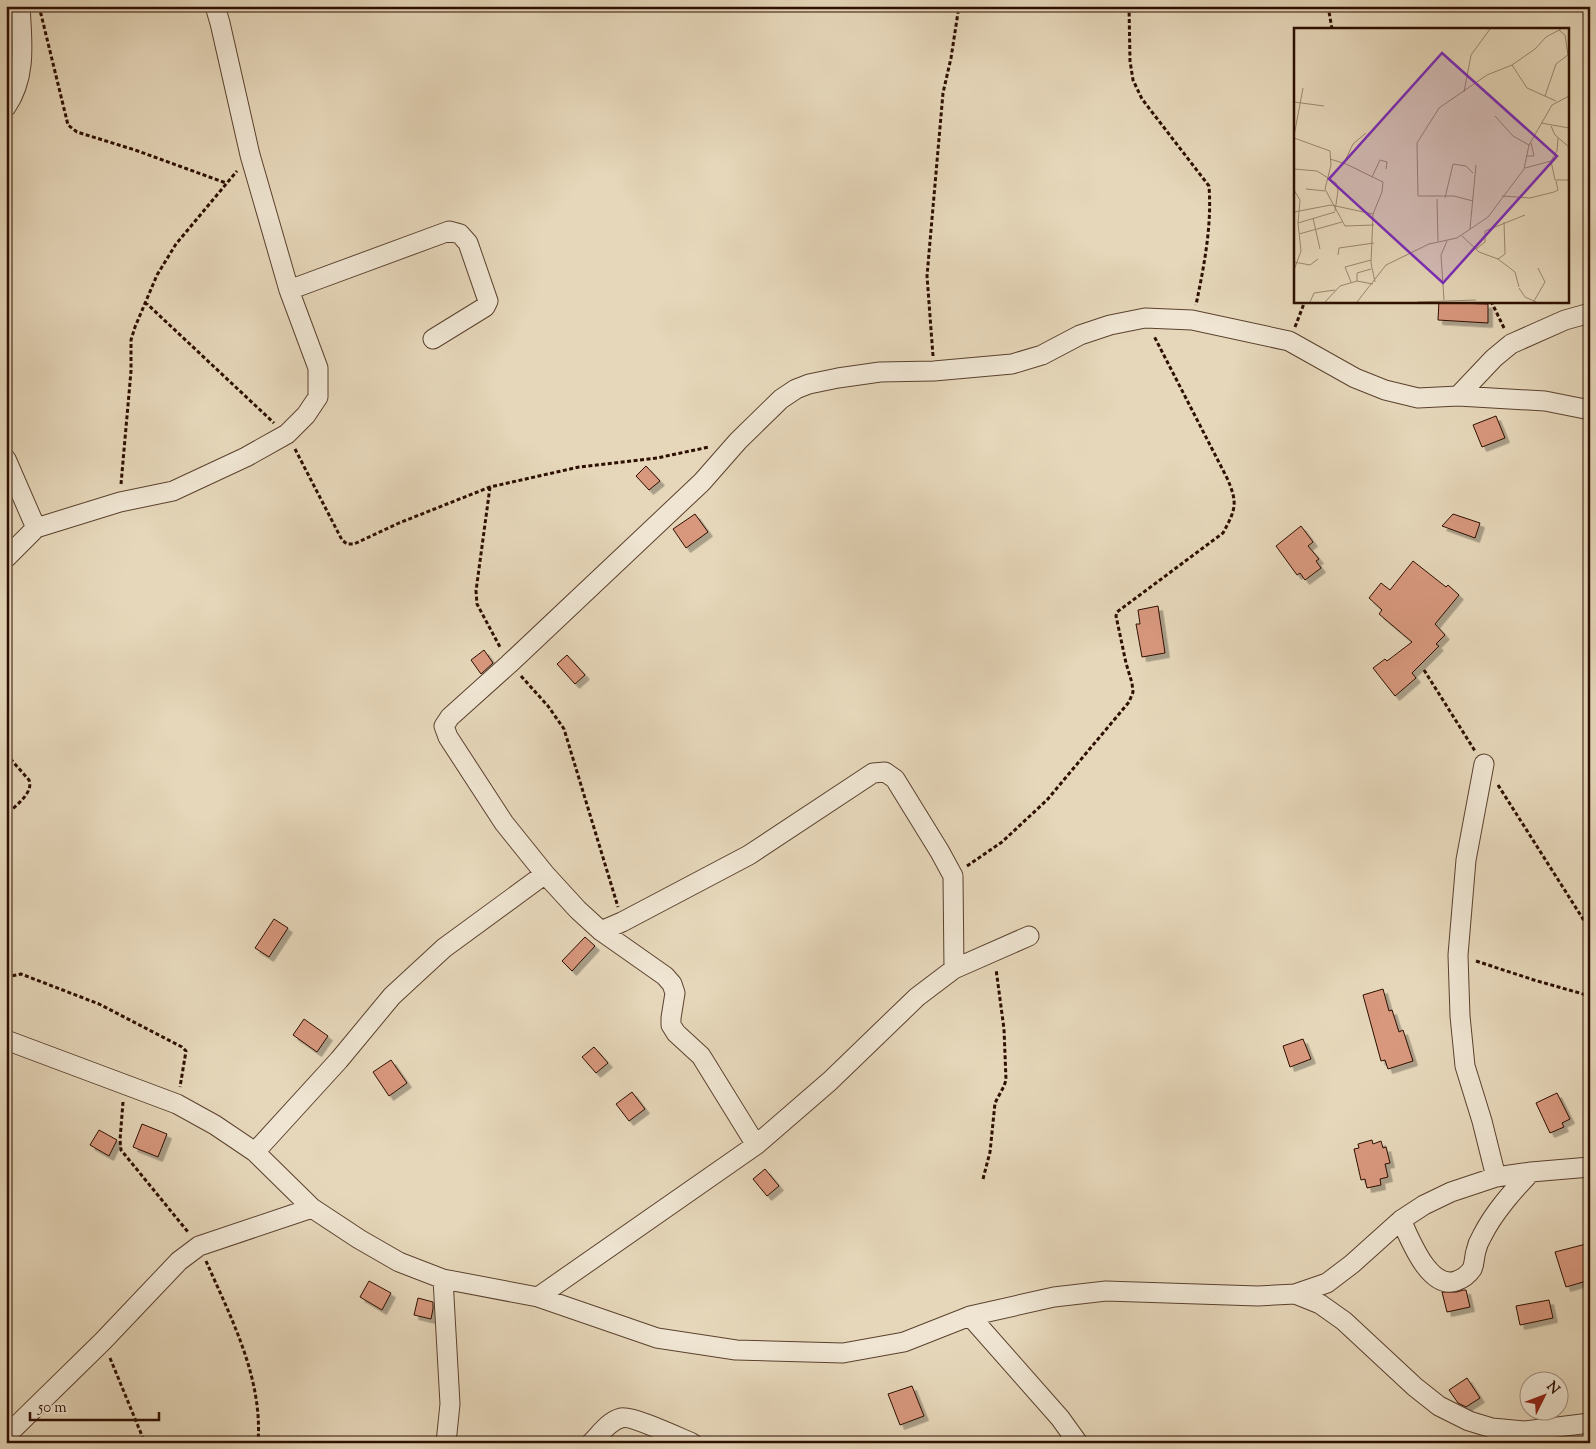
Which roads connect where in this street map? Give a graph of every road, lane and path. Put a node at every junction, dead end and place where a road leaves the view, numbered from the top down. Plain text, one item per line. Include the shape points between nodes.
1 (20, 6) edge
2 (39, 6) edge
3 (215, 6) edge
4 (959, 6) edge
5 (1129, 6) edge
6 (1328, 6) edge
7 (1332, 28) edge
8 (6, 107) edge
9 (250, 156) junction
10 (226, 183) junction
11 (289, 290) junction
12 (145, 302) junction
13 (1305, 302) edge
14 (1491, 302) edge
15 (1590, 313) edge
16 (1145, 318) junction
17 (1192, 320) junction
18 (433, 339) dead end
19 (1289, 341) junction
20 (1512, 344) junction
21 (934, 371) junction
22 (1458, 396) junction
23 (1590, 410) edge
24 (287, 434) junction
25 (738, 441) junction
26 (6, 458) edge
27 (490, 487) junction
28 (120, 502) junction
29 (36, 528) junction
30 (6, 558) edge
31 (509, 664) junction
32 (1424, 670) dead end
33 (6, 754) edge
34 (1484, 764) junction
35 (6, 814) edge
36 (545, 874) junction
37 (953, 876) junction
38 (622, 922) junction
39 (1590, 930) edge
40 (601, 931) junction
41 (1029, 936) dead end
42 (994, 951) junction
43 (1458, 955) junction
44 (954, 969) junction
45 (6, 977) edge
46 (1590, 996) edge
47 (6, 1040) edge
48 (125, 1084) junction
49 (177, 1104) junction
50 (756, 1145) junction
51 (255, 1152) junction
52 (1590, 1167) edge
53 (1531, 1172) junction
54 (1496, 1176) junction
55 (983, 1178) dead end
56 (312, 1208) junction
57 (1401, 1220) junction
58 (199, 1246) junction
59 (442, 1279) junction
60 (1295, 1294) junction
61 (538, 1297) junction
62 (970, 1316) junction
63 (103, 1341) junction
64 (1590, 1423) edge
65 (6, 1436) edge
66 (1520, 1437) edge
67 (145, 1443) edge
68 (258, 1443) edge
69 (446, 1443) edge
70 (591, 1443) edge
71 (692, 1443) edge
72 (1078, 1443) edge

1 - 8 street via 22,71
2 - 10 path via 68,125 77,132
3 - 9 street
4 - 21 path via 943,93 927,276
5 - 17 path via 1133,80 1142,100 1209,186 1204,268
6 - 7 path
9 - 10 path
9 - 11 street
10 - 12 path via 176,244
11 - 18 street via 449,231 460,234 468,243 488,301 485,307
11 - 24 street via 318,368 318,397
12 - 24 path
12 - 28 path via 131,340
13 - 19 path
14 - 20 path
15 - 20 street via 1565,320
16 - 17 street
16 - 21 street via 1080,336 1042,355 1012,364
16 - 37 path via 1235,496 1232,515 1223,533 1117,612 1132,683 1129,702 1047,800 1002,842
17 - 19 street
19 - 22 street via 1355,378 1385,390 1418,398
20 - 22 street
21 - 25 street via 880,372 802,386 781,399
22 - 23 street via 1545,401
24 - 27 path via 347,544 354,544
24 - 28 street via 173,491
25 - 27 path via 658,458 579,467
25 - 31 street via 702,482
26 - 29 street
27 - 31 path via 477,604
28 - 29 street
29 - 30 street
31 - 36 street via 444,726 504,823
31 - 38 path via 548,706 564,729
32 - 34 path
33 - 35 path via 31,785 30,790
34 - 39 path
34 - 43 street via 1466,860
36 - 40 street
36 - 51 street via 444,948 392,996
37 - 38 street via 895,779 885,772 873,773 749,854
37 - 44 street
38 - 40 street
40 - 50 street via 672,984 675,993 671,1025 701,1056
41 - 42 street
42 - 44 street
42 - 55 path via 1004,1030 1006,1080 995,1104 990,1152
43 - 46 path
43 - 54 street via 1465,1066
44 - 50 street via 917,997 830,1081
45 - 49 path via 21,974 99,1004 182,1048 186,1057
47 - 48 street
48 - 49 street
48 - 58 path via 121,1150
49 - 51 street
50 - 61 street
51 - 56 street
52 - 53 street
53 - 54 street
53 - 57 street via 1486,1229 1475,1252 1471,1271 1454,1282 1442,1281 1433,1275 1414,1248
54 - 57 street via 1451,1192
56 - 58 street
56 - 59 street via 399,1262
57 - 60 street via 1327,1283
58 - 63 street via 179,1262
58 - 68 path via 236,1328 255,1388
59 - 61 street
59 - 69 street via 450,1404
60 - 62 street via 1258,1296 1106,1291 1054,1298
60 - 66 street via 1320,1304 1344,1322 1439,1406 1469,1421
61 - 62 street via 657,1338 736,1350 844,1353 904,1342
62 - 72 street
63 - 65 street
63 - 67 path
64 - 66 street
70 - 71 street via 611,1422 623,1417

